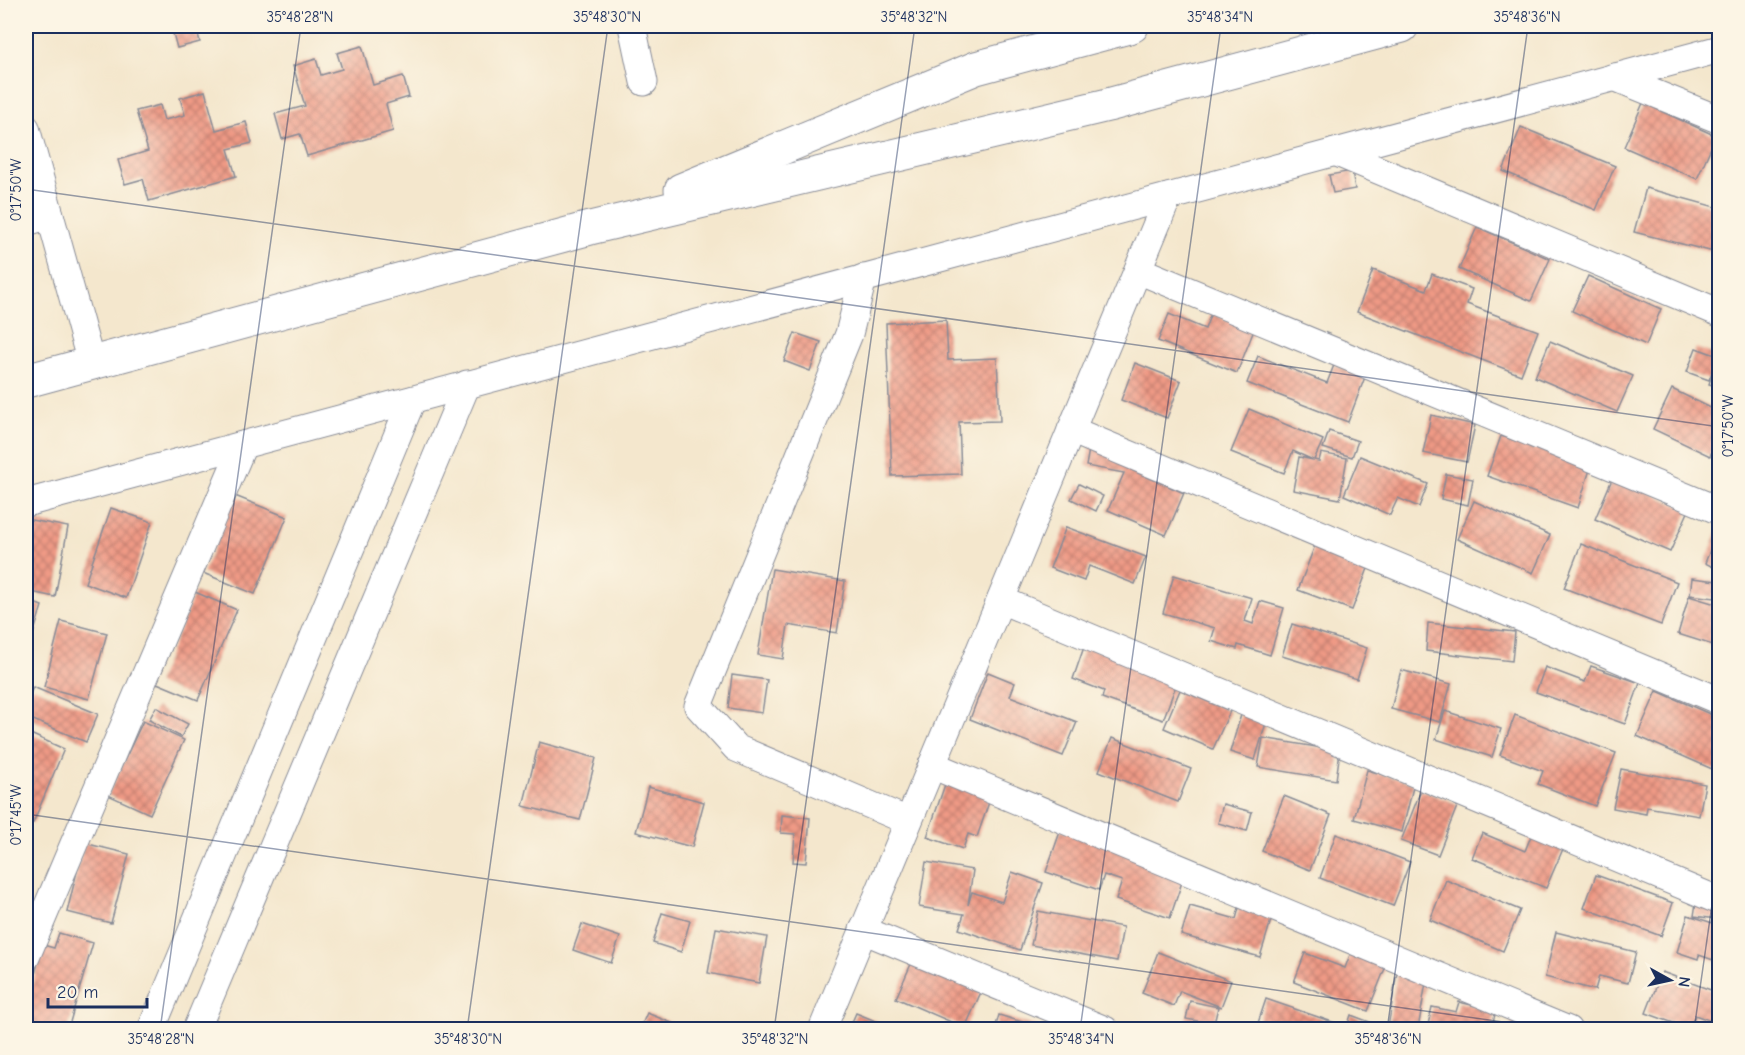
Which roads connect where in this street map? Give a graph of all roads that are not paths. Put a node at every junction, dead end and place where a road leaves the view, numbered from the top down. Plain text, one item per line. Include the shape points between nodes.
1 (632, 26) edge
2 (1132, 26) edge
3 (1402, 26) edge
4 (1719, 49) edge
5 (1614, 77) junction
6 (644, 82) dead end
7 (1719, 120) edge
8 (26, 128) edge
9 (1335, 152) junction
10 (1168, 197) junction
11 (38, 218) edge
12 (590, 228) junction
13 (1138, 270) junction
14 (863, 278) junction
15 (1719, 313) edge
16 (91, 363) junction
17 (26, 381) edge
18 (467, 384) junction
19 (412, 400) junction
20 (1071, 430) junction
21 (243, 445) junction
22 (26, 503) edge
23 (1719, 511) edge
24 (1001, 600) junction
25 (1719, 701) edge
26 (932, 765) junction
27 (908, 821) junction
28 (1719, 901) edge
29 (863, 930) junction
30 (26, 957) edge
31 (151, 1029) edge
32 (196, 1029) edge
33 (822, 1029) edge
34 (1105, 1029) edge
35 (1568, 1029) edge

1 - 6 street
2 - 12 main road via 976,68
3 - 12 main road via 1108,105
4 - 5 street
5 - 7 street
5 - 9 street
8 - 11 street
9 - 10 street
9 - 15 street
10 - 13 street
10 - 14 street
11 - 16 street
12 - 16 main road
13 - 20 street
13 - 23 street
14 - 18 street
14 - 27 street via 849,334 698,706 736,748
16 - 17 main road
18 - 19 street
18 - 32 street
19 - 21 street
19 - 31 street
20 - 24 street
20 - 25 street
21 - 22 street
21 - 30 street
24 - 26 street
24 - 28 street
26 - 27 street
26 - 35 street
27 - 29 street
29 - 33 street
29 - 34 street

